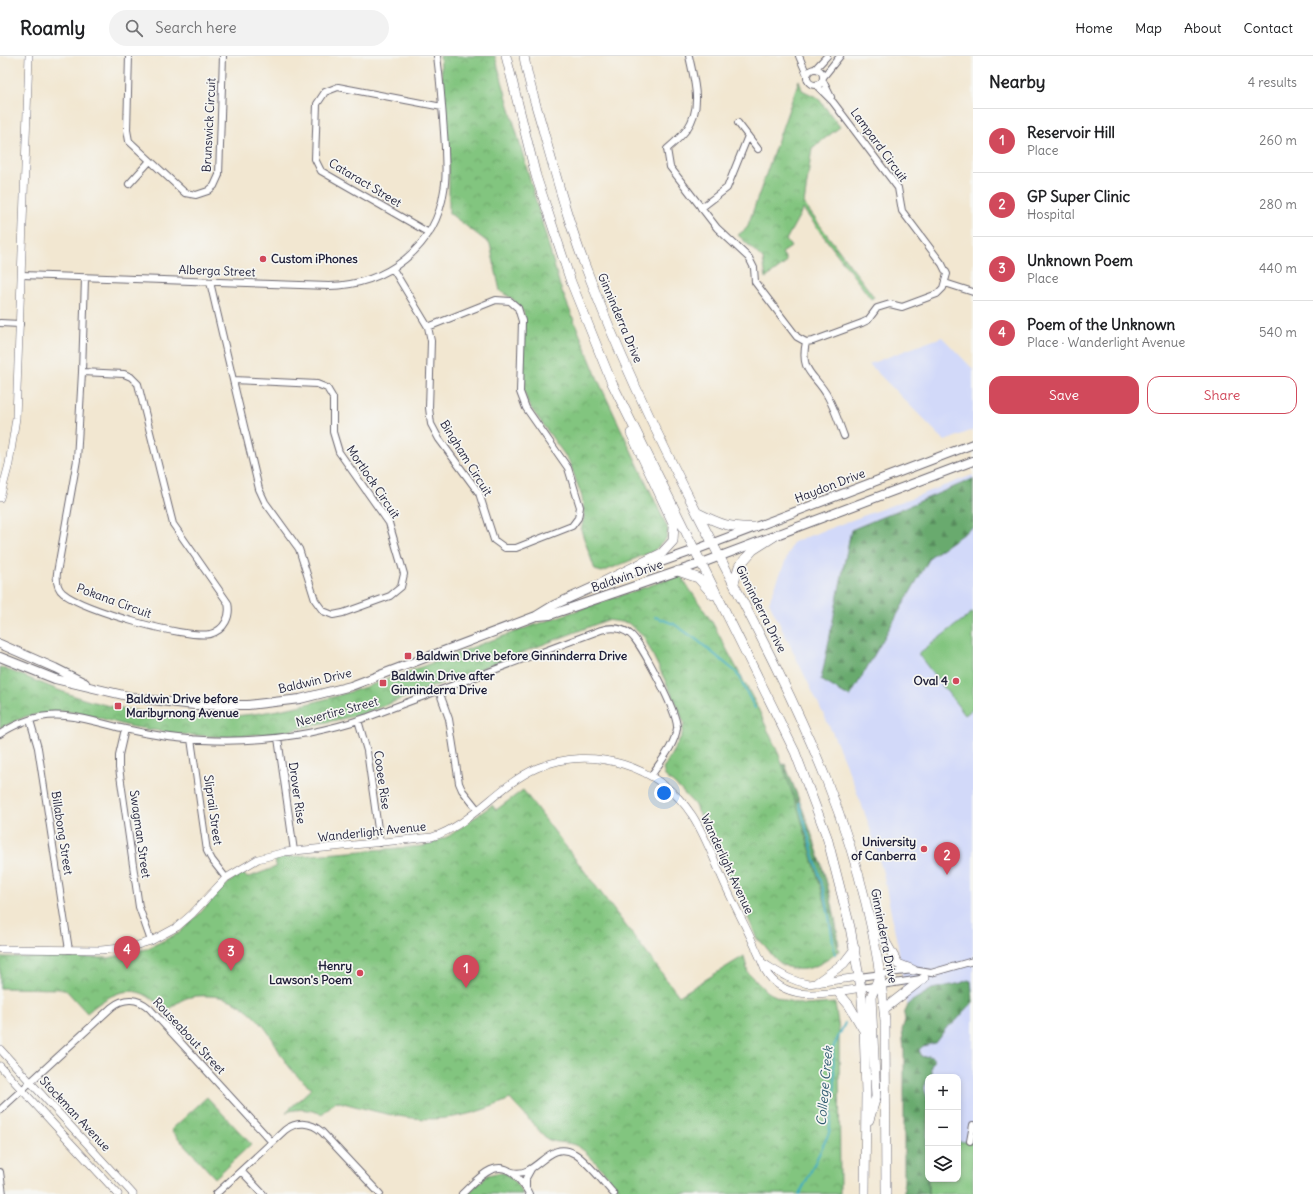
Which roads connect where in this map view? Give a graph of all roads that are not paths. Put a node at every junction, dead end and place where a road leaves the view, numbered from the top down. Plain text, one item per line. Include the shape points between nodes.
1 (29, 56) edge
2 (129, 56) edge
3 (223, 56) edge
4 (437, 56) edge
5 (506, 56) edge
6 (524, 56) edge
7 (689, 56) edge
8 (799, 56) edge
9 (826, 56) edge
10 (840, 56) edge
11 (815, 68) junction
12 (807, 75) junction
13 (823, 78) junction
14 (816, 85) junction
15 (833, 102) junction
16 (442, 107) junction
17 (738, 123) dead end
18 (748, 136) junction
19 (758, 150) dead end
20 (149, 162) junction
21 (129, 184) dead end
22 (701, 208) junction
23 (429, 233) junction
24 (393, 269) junction
25 (22, 276) junction
26 (85, 278) junction
27 (210, 282) junction
28 (945, 284) junction
29 (973, 292) edge
30 (0, 323) edge
31 (20, 324) junction
32 (428, 327) junction
33 (806, 342) junction
34 (82, 372) junction
35 (233, 380) junction
36 (611, 381) junction
37 (844, 436) dead end
38 (973, 444) edge
39 (973, 461) edge
40 (0, 498) edge
41 (698, 513) junction
42 (755, 527) junction
43 (778, 534) junction
44 (713, 543) junction
45 (695, 550) junction
46 (720, 556) junction
47 (702, 563) junction
48 (678, 571) junction
49 (603, 582) junction
50 (734, 584) junction
51 (724, 609) junction
52 (536, 616) junction
53 (0, 644) edge
54 (0, 657) edge
55 (89, 686) junction
56 (439, 691) junction
57 (30, 720) junction
58 (358, 720) junction
59 (125, 729) junction
60 (0, 734) edge
61 (278, 738) junction
62 (191, 740) junction
63 (651, 776) junction
64 (478, 810) junction
65 (380, 843) junction
66 (294, 851) junction
67 (226, 878) junction
68 (870, 916) junction
69 (151, 941) junction
70 (0, 949) edge
71 (855, 949) junction
72 (68, 950) junction
73 (973, 961) edge
74 (763, 963) junction
75 (913, 970) junction
76 (880, 974) junction
77 (928, 975) junction
78 (860, 977) junction
79 (818, 982) junction
80 (878, 986) junction
81 (861, 988) junction
82 (838, 992) junction
83 (884, 1009) junction
84 (864, 1032) junction
85 (0, 1049) edge
86 (0, 1066) edge
87 (26, 1086) junction
88 (0, 1110) edge
89 (973, 1125) edge
90 (866, 1128) junction
91 (970, 1141) dead end
92 (272, 1142) junction
93 (531, 1169) junction
94 (241, 1170) junction
95 (0, 1172) edge
96 (512, 1172) junction
97 (528, 1191) edge
98 (3, 1194) edge
99 (118, 1194) edge
100 (133, 1194) edge
101 (216, 1194) edge
102 (263, 1194) edge
103 (380, 1194) edge
104 (462, 1194) edge
105 (614, 1194) edge
106 (865, 1194) edge
107 (886, 1194) edge

1 - 25 street
2 - 20 street, Brunswick Circuit via 127,134 131,144
3 - 20 street, Brunswick Circuit via 219,171 216,183 204,193 189,194 178,188
4 - 16 street, Alberga Street
5 - 36 main road via 536,176 571,282
6 - 41 main road, Ginninderra Drive via 554,171 588,275 630,373
7 - 22 street via 696,96 695,116 687,129 667,149 670,167
8 - 11 street
8 - 12 street
9 - 11 street
10 - 13 street
11 - 12 street
11 - 13 street via 821,71
12 - 14 street via 809,82
13 - 14 street
13 - 15 street, Lampard Circuit
14 - 15 street, Lampard Circuit
15 - 28 street, Lampard Circuit via 898,188 902,211 942,264 947,274
16 - 23 street, Alberga Street via 446,170 437,216
16 - 23 street, Cataract Street via 338,87 325,92 320,97 317,107 315,159 321,171
17 - 18 street
18 - 19 street
18 - 22 street via 727,188
20 - 21 street
22 - 33 street via 717,228 750,258 755,282 797,337
23 - 24 street, Alberga Street via 413,253
24 - 27 street, Alberga Street via 367,281 338,286
24 - 32 street, Bingham Circuit
25 - 26 street, Alberga Street
25 - 31 street
26 - 27 street, Alberga Street
26 - 34 street, Pokana Circuit
27 - 35 street, Mortlock Circuit
28 - 29 street
28 - 33 street via 932,297 902,308 890,304 877,308 868,320 862,323
30 - 31 street
31 - 40 street via 15,434
32 - 32 street, Bingham Circuit via 496,300 506,300 518,308 522,321 522,398 568,468 580,508 578,518 572,526 516,548 506,548 494,540 478,493 431,424 431,341
33 - 37 street via 803,356 805,366 828,396
34 - 34 street, Pokana Circuit via 77,460 57,573 59,587 69,597 132,621 188,633 215,632 226,622 229,614 228,603 171,519 140,387 134,378 124,374
35 - 35 street, Mortlock Circuit via 259,489 299,548 318,606 329,614 340,614 396,592 402,584 404,574 391,528 384,513 337,448 333,432 333,401 329,391 317,384
36 - 45 main road
36 - 49 main road via 635,445 674,525 674,533 673,541 662,553
38 - 42 main road, Haydon Drive
39 - 43 main road
41 - 42 main road via 734,528
41 - 44 main road, Ginninderra Drive
42 - 44 main road, Haydon Drive
43 - 46 main road
43 - 50 main road via 753,550 739,566
44 - 45 main road, Haydon Drive
44 - 46 main road, Ginninderra Drive
45 - 47 main road
45 - 49 main road, Baldwin Drive
46 - 47 main road
46 - 50 main road, Ginninderra Drive
47 - 48 main road, Baldwin Drive
47 - 51 main road
48 - 51 main road via 701,580
48 - 52 main road, Baldwin Drive via 550,615
49 - 52 main road, Baldwin Drive
50 - 68 main road, Ginninderra Drive via 778,667 813,744 846,828
51 - 71 main road via 794,752 827,837
52 - 55 main road, Baldwin Drive via 350,686 283,701 230,706 182,704 136,698
53 - 55 main road, Baldwin Drive via 67,673
54 - 55 main road, Baldwin Drive via 55,679
56 - 58 street, Nevertire Street
56 - 63 street, Nevertire Street via 601,630 611,628 626,631 640,645 676,720 674,738
56 - 64 street via 449,719 459,783
57 - 59 street, Nevertire Street via 48,716 74,716
57 - 60 street, Nevertire Street
57 - 72 street, Billabong Street via 38,748
58 - 61 street, Nevertire Street
58 - 65 street, Cooee Rise via 367,751
59 - 62 street, Nevertire Street
59 - 69 street, Swagman Street via 119,768 139,907
61 - 62 street, Nevertire Street via 235,741
61 - 66 street, Drover Rise
62 - 67 street, Sliprail Street via 207,851
63 - 64 street, Wanderlight Avenue via 629,766 606,760 586,758 562,761 521,776
63 - 74 street, Wanderlight Avenue via 674,794 697,824
64 - 65 street, Wanderlight Avenue via 457,826 440,834 423,839
65 - 66 street, Wanderlight Avenue
66 - 67 street, Wanderlight Avenue via 258,859
67 - 69 street, Wanderlight Avenue via 184,921
68 - 75 main road via 898,964
68 - 76 main road, Ginninderra Drive
69 - 72 street, Wanderlight Avenue via 116,949
70 - 72 street, Wanderlight Avenue
71 - 78 main road
71 - 79 main road via 844,963
73 - 77 street, Wanderlight Avenue
74 - 79 street, Wanderlight Avenue via 789,979 808,984
74 - 82 street, Wanderlight Avenue via 769,976 792,991 813,995
75 - 76 street
75 - 77 street
76 - 78 street
76 - 80 main road, Ginninderra Drive
77 - 80 street, Wanderlight Avenue
77 - 83 main road
78 - 79 street, Wanderlight Avenue
78 - 81 main road
80 - 81 street, Wanderlight Avenue
80 - 83 main road, Ginninderra Drive
80 - 90 main road via 871,1001 876,1097
81 - 82 street, Wanderlight Avenue
81 - 84 main road
82 - 84 main road via 849,1005
83 - 107 main road, Ginninderra Drive
84 - 90 main road
85 - 87 street, Stockman Avenue
86 - 87 street, Stockman Avenue
87 - 88 street, Rouseabout Street
87 - 92 street, Rouseabout Street via 115,1004 135,1000 149,1008
87 - 99 street, Stockman Avenue
87 - 100 street, Stockman Avenue
89 - 91 street
90 - 106 main road
92 - 94 street
92 - 103 street via 293,1125 306,1123 315,1126
93 - 96 street via 521,1173
93 - 97 street via 526,1178
93 - 105 street via 552,1152 570,1152 581,1159
94 - 101 street
94 - 102 street
95 - 98 street
96 - 97 street
96 - 104 street via 503,1168 490,1170

